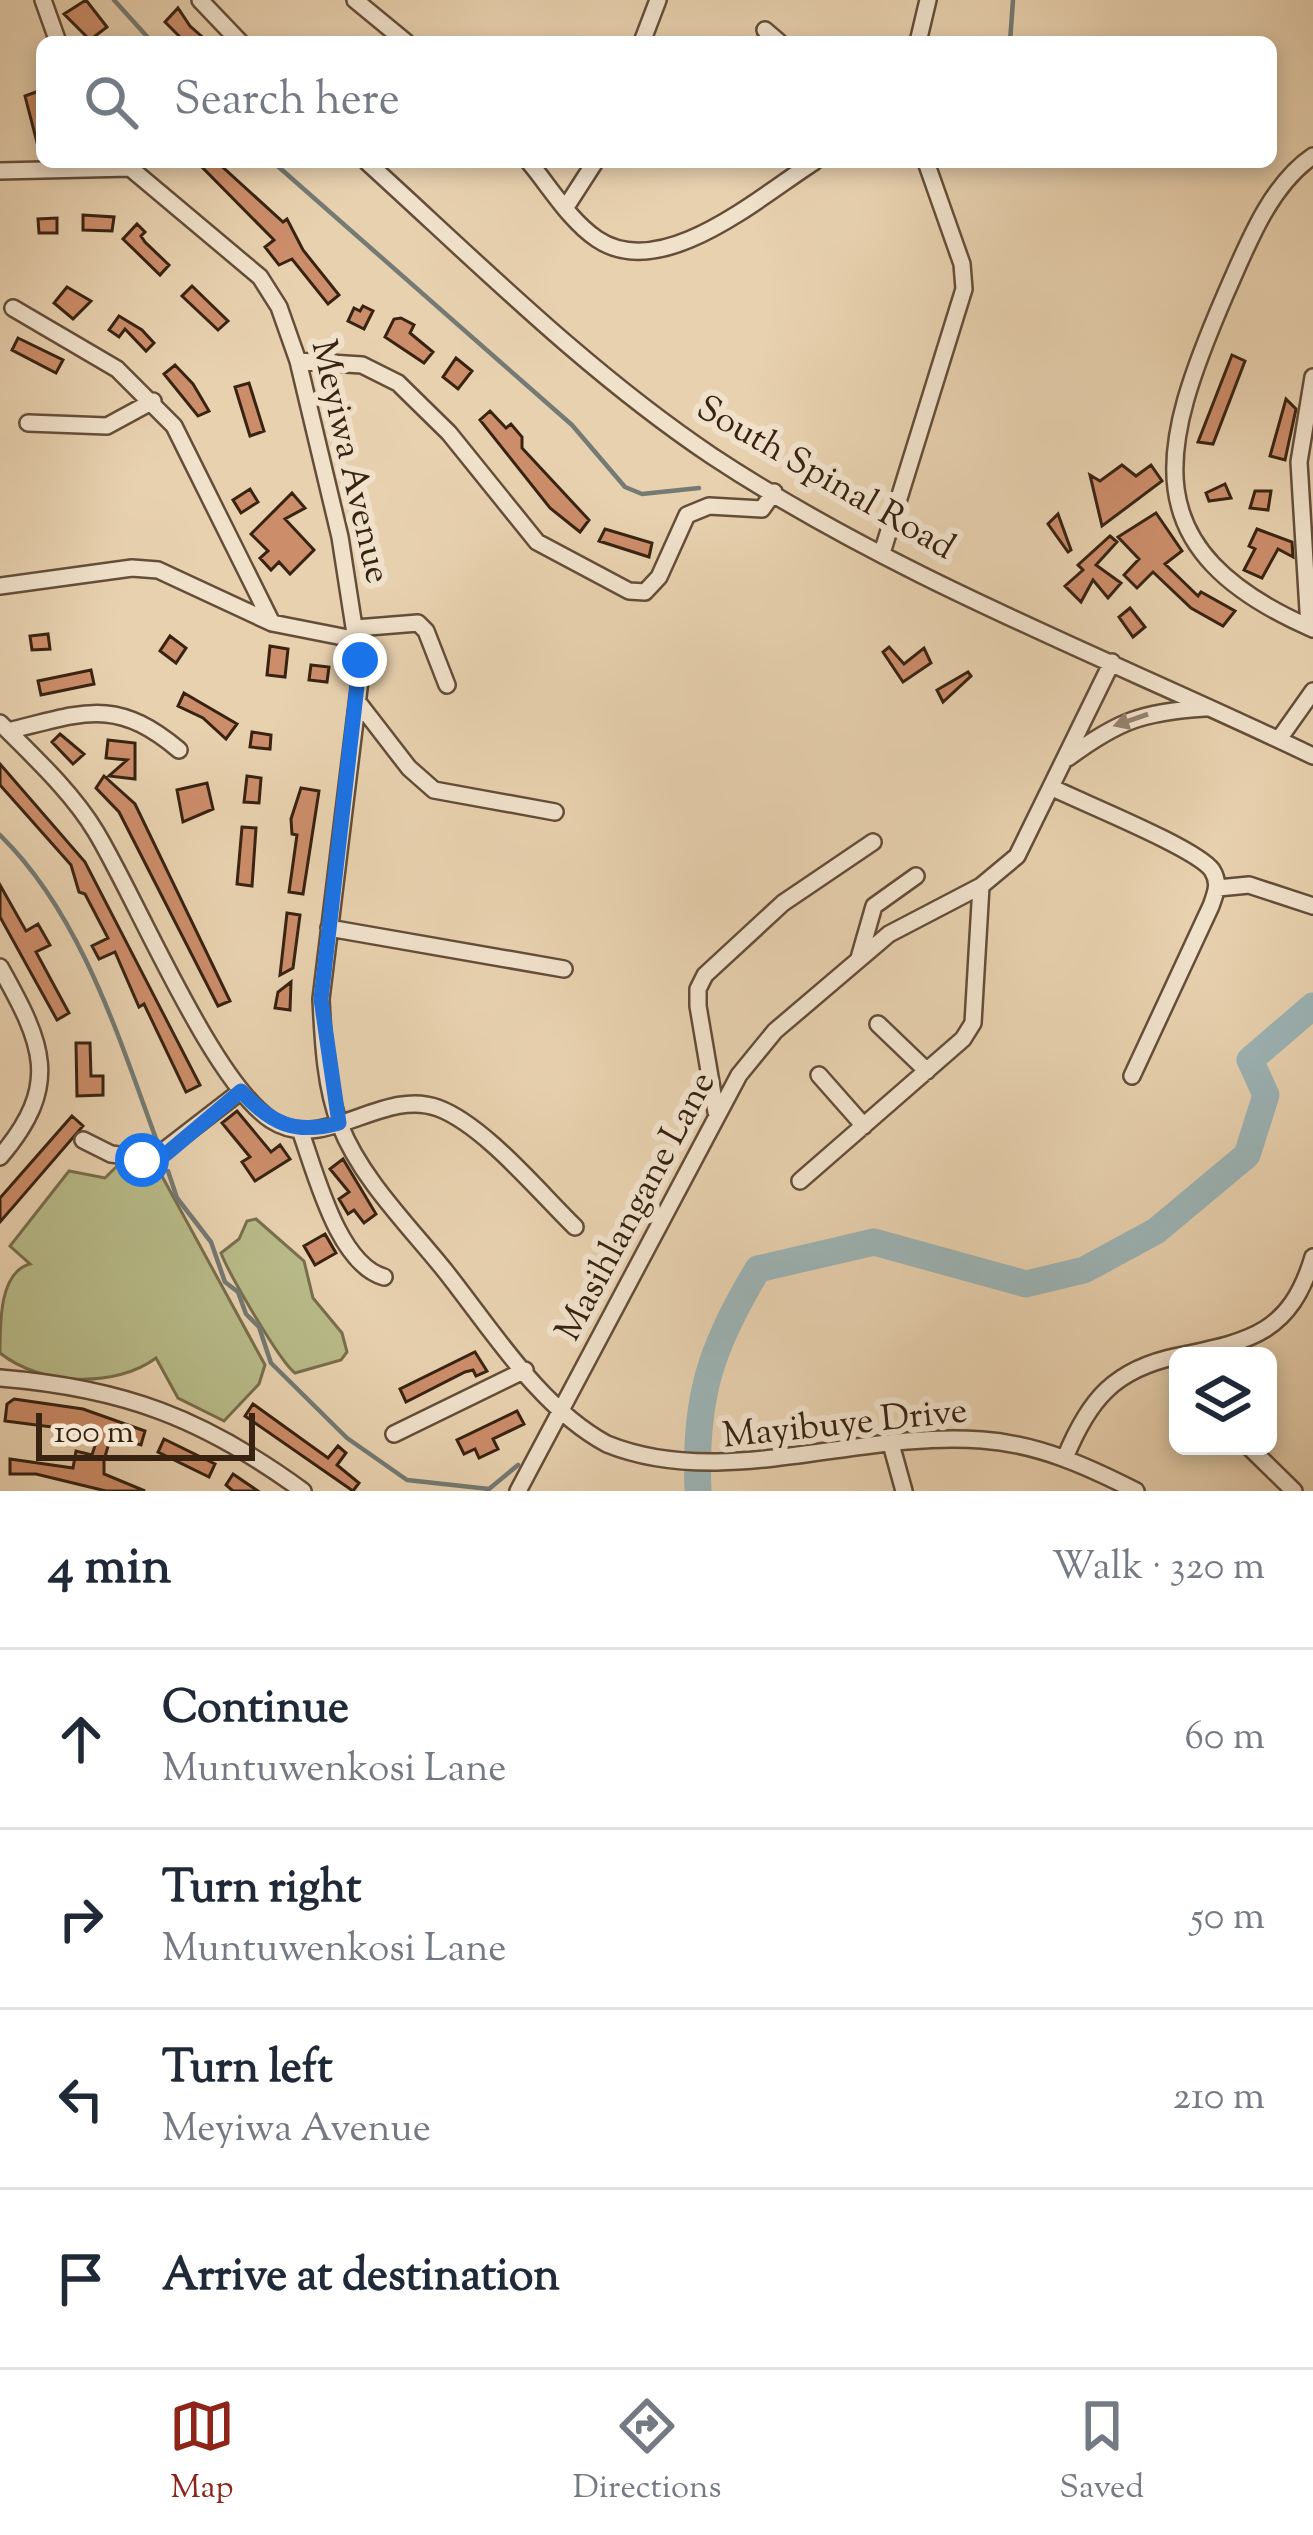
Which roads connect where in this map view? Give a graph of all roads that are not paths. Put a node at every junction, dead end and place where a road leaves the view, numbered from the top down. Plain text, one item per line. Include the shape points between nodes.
1 (43, 0) edge
2 (200, 0) edge
3 (355, 0) edge
4 (658, 0) edge
5 (928, 0) edge
6 (765, 30) dead end
7 (56, 36) edge
8 (234, 36) edge
9 (399, 36) edge
10 (644, 36) edge
11 (772, 36) edge
12 (919, 36) edge
13 (1313, 155) edge
14 (64, 168) edge
15 (131, 168) edge
16 (374, 168) edge
17 (534, 168) edge
18 (591, 168) edge
19 (804, 168) edge
20 (928, 168) edge
21 (0, 171) edge
22 (566, 207) junction
23 (13, 308) dead end
24 (298, 361) junction
25 (1313, 377) edge
26 (153, 401) junction
27 (28, 423) dead end
28 (774, 492) junction
29 (882, 553) junction
30 (0, 586) edge
31 (272, 623) junction
32 (1311, 628) edge
33 (357, 634) junction
34 (1112, 662) junction
35 (447, 685) dead end
36 (1313, 691) edge
37 (358, 701) junction
38 (1207, 708) junction
39 (4, 727) edge
40 (1279, 740) junction
41 (179, 750) dead end
42 (1313, 756) edge
43 (1065, 759) junction
44 (1053, 788) junction
45 (555, 812) dead end
46 (873, 842) dead end
47 (916, 876) dead end
48 (981, 886) junction
49 (1218, 888) junction
50 (1313, 906) edge
51 (329, 928) junction
52 (860, 958) junction
53 (0, 967) edge
54 (565, 969) dead end
55 (878, 1024) dead end
56 (927, 1071) junction
57 (819, 1075) dead end
58 (1132, 1076) dead end
59 (241, 1091) junction
60 (716, 1112) junction
61 (339, 1123) junction
62 (863, 1126) junction
63 (300, 1130) junction
64 (83, 1140) dead end
65 (0, 1157) edge
66 (800, 1181) dead end
67 (575, 1227) dead end
68 (1313, 1257) edge
69 (384, 1277) dead end
70 (1226, 1347) edge
71 (1169, 1358) edge
72 (524, 1370) junction
73 (0, 1378) edge
74 (564, 1412) junction
75 (394, 1434) dead end
76 (892, 1444) junction
77 (1257, 1455) edge
78 (1065, 1458) junction
79 (303, 1491) edge
80 (518, 1491) edge
81 (904, 1491) edge
82 (1136, 1491) edge
83 (1294, 1491) edge

1 - 7 street
2 - 8 street
3 - 9 street
4 - 10 street
5 - 12 street
6 - 11 street
13 - 32 street via 1282,185 1249,241 1185,392 1173,466 1185,524 1219,575
14 - 21 street
15 - 24 street, Meyiwa Avenue via 260,277
16 - 28 street, South Spinal Road via 628,396
17 - 22 street
18 - 22 street
19 - 22 street via 686,241 649,254 601,242
20 - 29 street via 964,289
23 - 26 street via 117,369
24 - 28 street via 362,365 398,383 537,542 628,591 645,592 659,577 688,515 710,506 762,509
24 - 33 street, Meyiwa Avenue
25 - 32 street via 1300,462
26 - 27 street via 107,427
26 - 31 street via 186,445
28 - 29 street, South Spinal Road
29 - 34 street, South Spinal Road
30 - 31 street via 158,570
31 - 33 street
33 - 35 street via 418,623
33 - 37 street, Meyiwa Avenue
34 - 38 street, South Spinal Road
34 - 43 street, Masihlangane Lane
36 - 40 street
37 - 45 street via 434,790
37 - 51 street, Meyiwa Avenue
38 - 40 street, South Spinal Road
38 -> 43 street via 1134,717
39 - 41 street via 108,710 151,726
39 - 59 street via 94,827
40 - 42 street, South Spinal Road
43 - 44 street, Masihlangane Lane
44 - 48 street, Masihlangane Lane via 1017,856
44 - 49 street via 1192,855 1215,874
46 - 60 street via 783,903 706,975 698,1006
47 - 52 street via 874,906
48 - 52 street, Masihlangane Lane via 908,922
48 - 56 street via 974,1023
49 - 50 street via 1249,885
49 - 58 street
51 - 54 street
51 - 61 street, Meyiwa Avenue via 322,1034
52 - 60 street, Masihlangane Lane via 775,1031
53 - 65 street via 35,1035 42,1071 32,1112
55 - 56 street
56 - 62 street
57 - 62 street
59 - 63 street via 269,1119
59 - 64 street via 166,1154 142,1160
60 - 74 street, Masihlangane Lane
61 - 63 street
61 - 67 street via 397,1104 436,1107 474,1131
61 - 72 street, Meyiwa Avenue via 374,1180
62 - 66 street
63 - 69 street via 346,1247 360,1266
68 - 70 street via 1298,1297 1277,1322
71 - 78 street via 1104,1388
72 - 74 street, Meyiwa Avenue
72 - 75 street
73 - 79 street via 93,1389 169,1410
74 - 76 street, Mayibuye Drive via 605,1443 680,1468
74 - 80 street, Masihlangane Lane
76 - 78 street, Mayibuye Drive via 980,1439
76 - 81 street
77 - 83 street
78 - 82 street, Mayibuye Drive

